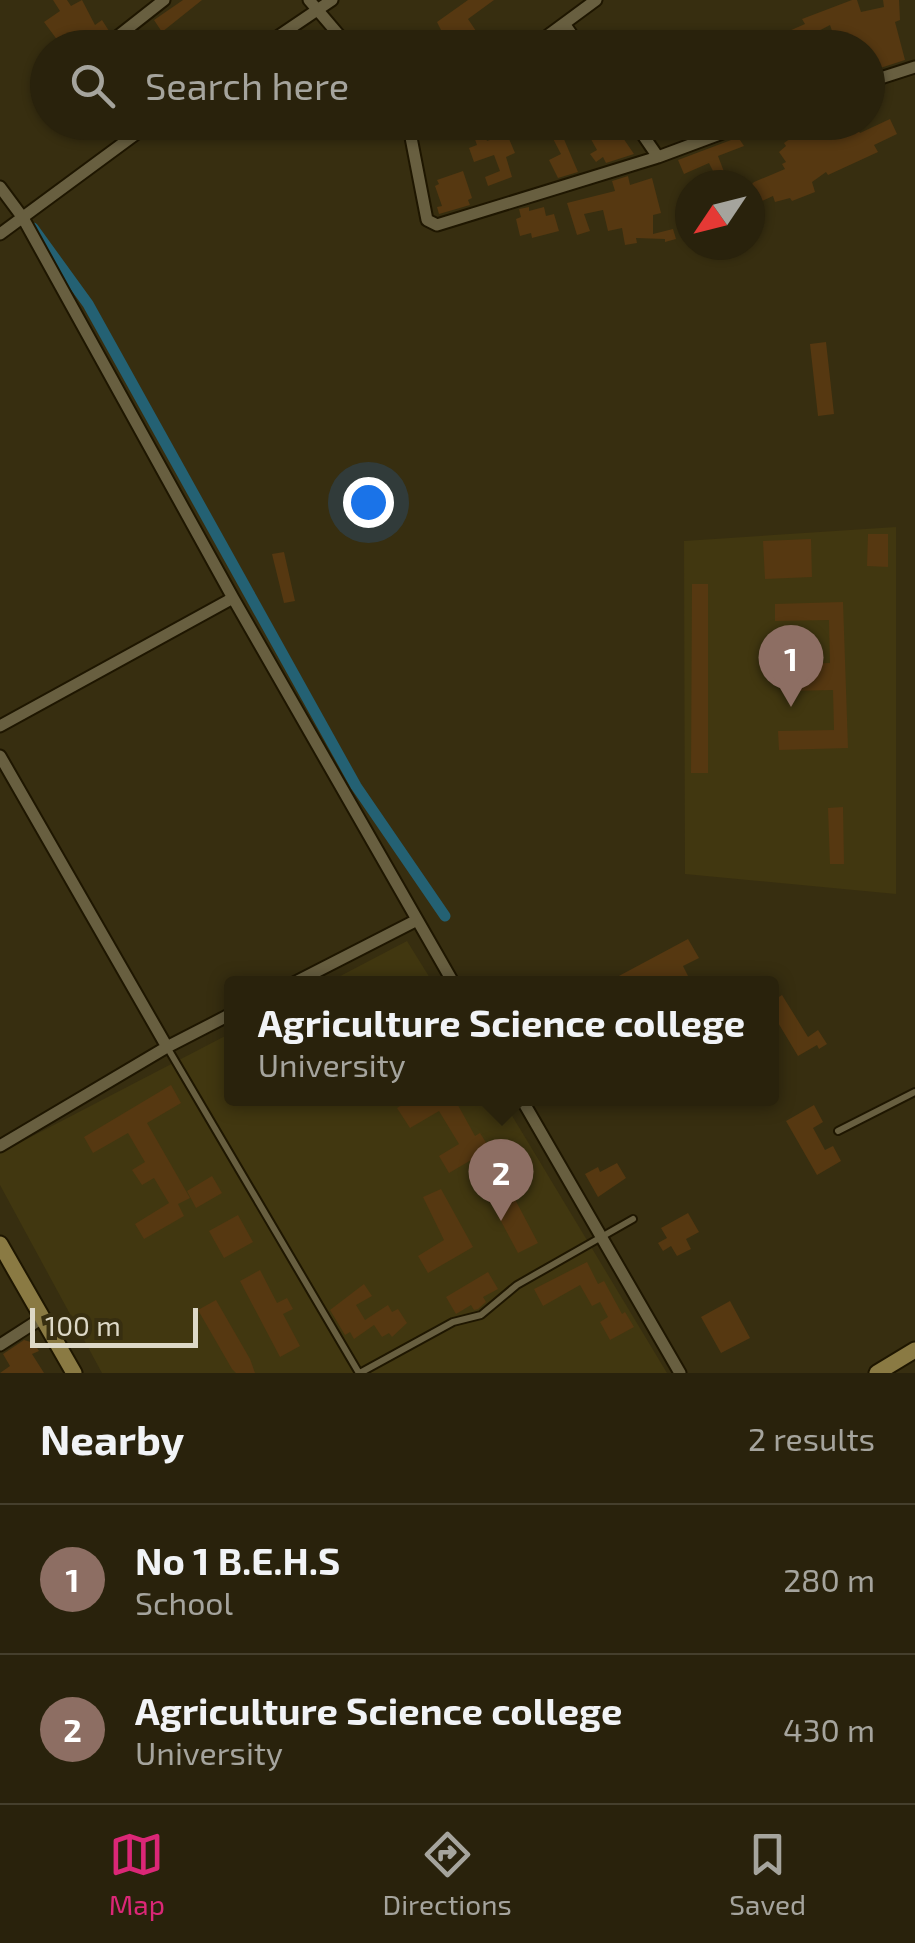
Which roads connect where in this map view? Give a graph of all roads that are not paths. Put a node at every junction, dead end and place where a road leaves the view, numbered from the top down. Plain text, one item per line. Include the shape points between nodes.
1 (164, 0) edge
2 (332, 0) edge
3 (596, 0) edge
4 (147, 5) edge
5 (313, 5) edge
6 (565, 25) junction
7 (122, 30) edge
8 (283, 30) edge
9 (335, 30) edge
10 (558, 30) edge
11 (568, 30) edge
12 (915, 67) edge
13 (885, 77) edge
14 (128, 140) edge
15 (414, 140) edge
16 (646, 140) edge
17 (705, 140) edge
18 (658, 158) junction
19 (0, 187) edge
20 (24, 218) junction
21 (0, 234) edge
22 (233, 598) junction
23 (0, 726) edge
24 (0, 756) edge
25 (417, 920) junction
26 (308, 976) edge
27 (449, 976) edge
28 (224, 1018) edge
29 (168, 1047) junction
30 (915, 1092) edge
31 (525, 1106) edge
32 (838, 1130) dead end
33 (0, 1146) edge
34 (633, 1219) dead end
35 (602, 1238) junction
36 (0, 1244) edge
37 (42, 1318) junction
38 (0, 1344) edge
39 (915, 1350) edge
40 (74, 1373) edge
41 (360, 1373) edge
42 (680, 1373) edge
43 (878, 1373) edge

1 - 4 street
2 - 5 street
3 - 6 street
4 - 7 street
5 - 8 street
5 - 9 street
6 - 10 street
6 - 11 street
12 - 13 street
14 - 20 street
15 - 18 street via 433,225
16 - 18 street
17 - 18 street
19 - 20 street
20 - 21 street
20 - 22 street
22 - 23 street
22 - 25 street
24 - 29 street
25 - 26 street
25 - 27 street
28 - 29 street
29 - 33 street
29 - 41 lane
30 - 32 lane
31 - 35 street
34 - 35 lane
35 - 41 lane via 517,1285 481,1315 453,1322
35 - 42 street
36 - 37 street
37 - 38 street
37 - 40 street
39 - 43 street

